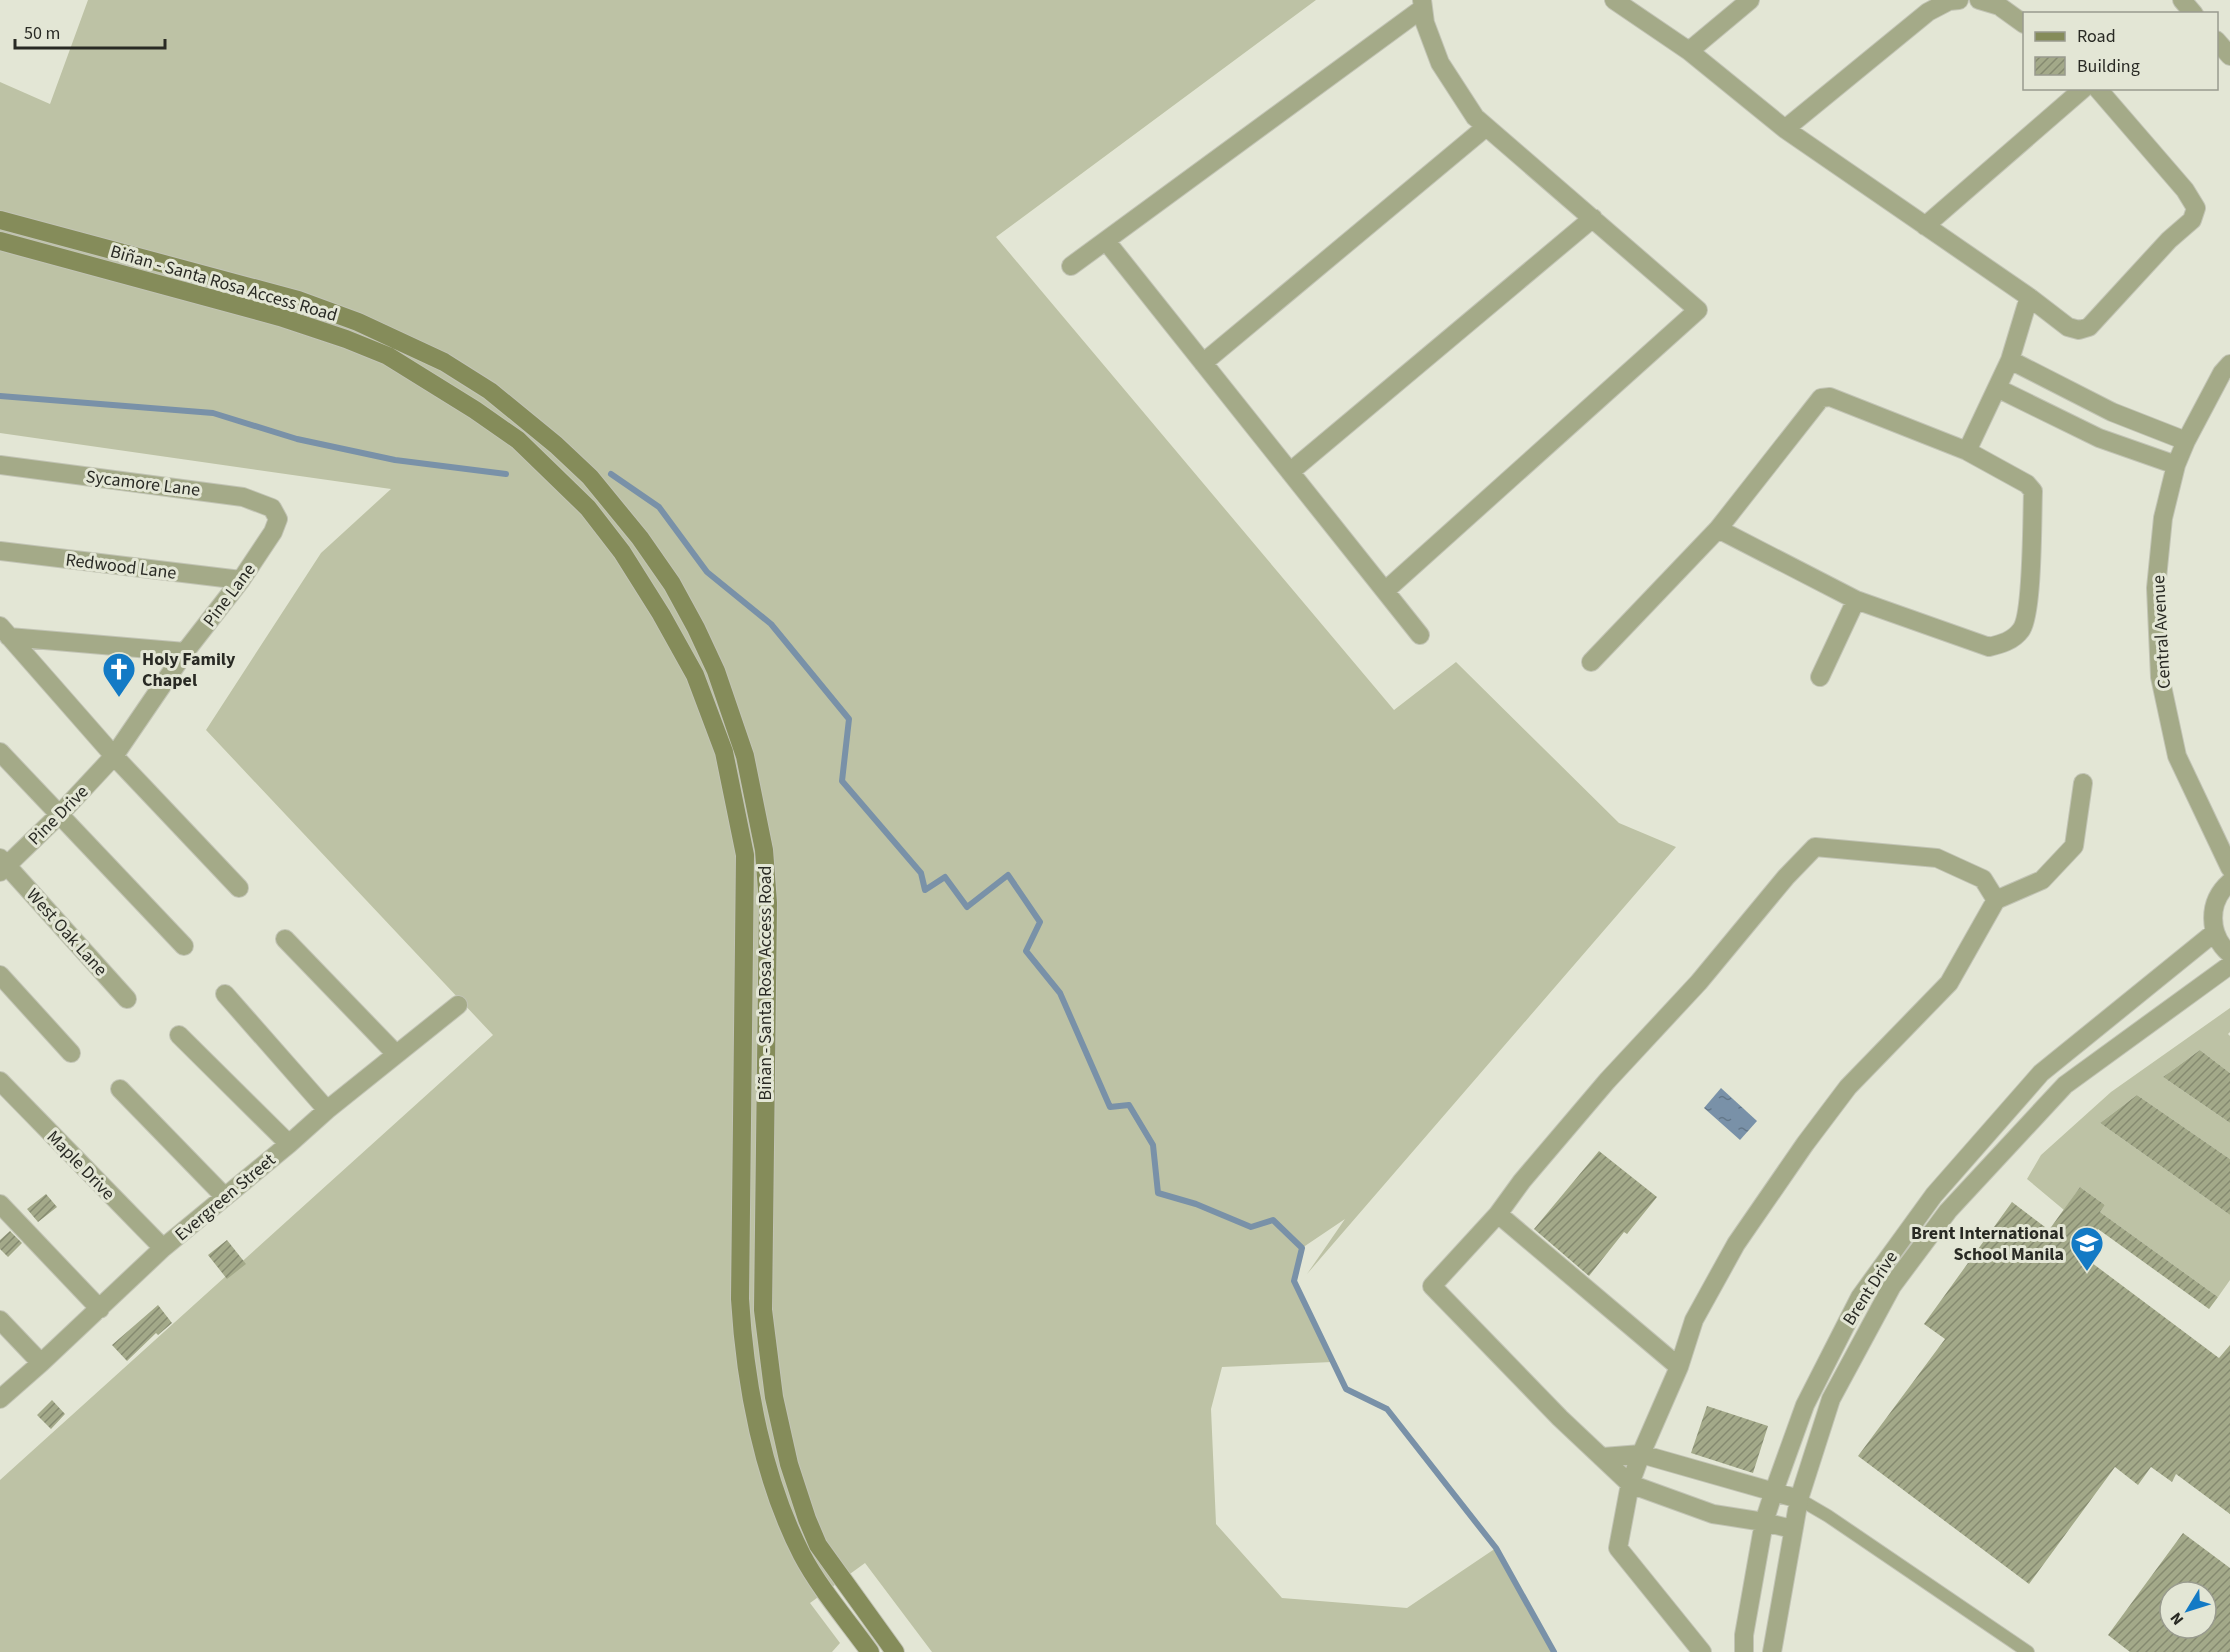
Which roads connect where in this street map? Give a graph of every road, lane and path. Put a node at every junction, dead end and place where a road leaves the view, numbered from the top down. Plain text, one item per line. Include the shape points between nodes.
1 (1614, 0) edge
2 (1750, 0) edge
3 (1959, 0) edge
4 (1979, 0) edge
5 (2182, 0) edge
6 (1422, 4) edge
7 (2191, 12) edge
8 (2023, 23) edge
9 (2218, 41) edge
10 (1689, 51) junction
11 (2230, 56) edge
12 (2082, 90) edge
13 (2099, 90) edge
14 (1486, 127) junction
15 (1785, 129) junction
16 (1593, 218) junction
17 (0, 220) edge
18 (1925, 226) junction
19 (38, 230) junction
20 (0, 241) edge
21 (1106, 241) junction
22 (32, 250) junction
23 (1071, 266) dead end
24 (2029, 297) junction
25 (2010, 360) junction
26 (1203, 363) junction
27 (2230, 364) edge
28 (1997, 388) junction
29 (532, 424) junction
30 (518, 440) junction
31 (2186, 441) junction
32 (1967, 451) junction
33 (0, 465) edge
34 (2176, 465) junction
35 (1290, 472) junction
36 (278, 519) joint
37 (1718, 529) junction
38 (0, 551) edge
39 (241, 580) junction
40 (1385, 591) junction
41 (1856, 600) junction
42 (5, 631) edge
43 (1420, 635) dead end
44 (185, 652) junction
45 (1591, 662) dead end
46 (1820, 677) dead end
47 (0, 752) edge
48 (114, 756) junction
49 (2083, 783) dead end
50 (59, 815) junction
51 (2, 865) edge
52 (2230, 868) edge
53 (2230, 882) edge
54 (239, 888) dead end
55 (1996, 900) junction
56 (746, 909) junction
57 (768, 910) junction
58 (2215, 932) junction
59 (285, 939) dead end
60 (184, 946) dead end
61 (2230, 954) edge
62 (2230, 965) edge
63 (0, 975) edge
64 (225, 994) dead end
65 (127, 999) dead end
66 (2126, 1004) junction
67 (458, 1005) dead end
68 (2144, 1028) junction
69 (179, 1035) dead end
70 (71, 1053) dead end
71 (396, 1054) junction
72 (0, 1082) edge
73 (120, 1089) dead end
74 (327, 1110) junction
75 (289, 1144) junction
76 (1934, 1195) junction
77 (225, 1197) junction
78 (0, 1204) edge
79 (1948, 1211) junction
80 (1498, 1214) junction
81 (163, 1248) junction
82 (100, 1309) junction
83 (0, 1320) edge
84 (41, 1363) junction
85 (1679, 1367) junction
86 (0, 1399) edge
87 (1641, 1454) junction
88 (1603, 1457) junction
89 (1630, 1484) junction
90 (1774, 1491) junction
91 (1799, 1499) junction
92 (1764, 1522) junction
93 (1792, 1529) junction
94 (818, 1545) junction
95 (803, 1555) junction
96 (870, 1652) edge
97 (895, 1652) edge
98 (1702, 1652) edge
99 (1744, 1652) edge
100 (1772, 1652) edge
101 (2028, 1652) edge

1 - 10 street
2 - 10 street
3 - 15 street via 1928,12
4 - 8 street via 1999,6
5 - 7 street
6 - 14 street via 1440,63 1475,117
6 - 21 street
9 - 11 street
10 - 15 street
12 - 18 street
13 - 24 street via 2196,208 2192,219 2089,327 2068,327
14 - 16 street
14 - 26 street
15 - 18 street
16 - 35 street
16 - 40 street via 1698,310
17 - 19 main road, Biñan - Santa Rosa Access Road
18 - 24 street
19 - 22 main road
19 - 29 main road, Biñan - Santa Rosa Access Road via 298,300 358,322 444,362
20 - 22 main road, Biñan - Santa Rosa Access Road
21 - 23 street
21 - 26 street
22 - 30 main road, Biñan - Santa Rosa Access Road via 280,317 346,339 388,356
24 - 25 street
25 - 28 street
25 - 31 street via 2112,412
26 - 35 street
27 - 31 street, Central Avenue
28 - 32 street
28 - 34 street via 2099,438
29 - 30 main road
29 - 57 main road, Biñan - Santa Rosa Access Road via 590,477 615,506 672,584 717,671 745,756 764,850
30 - 56 main road, Biñan - Santa Rosa Access Road via 588,508 622,552 695,675 724,752 745,855
31 - 34 street, Central Avenue
32 - 37 street via 1830,397 1821,398
32 - 41 street via 2027,484 2033,492 2028,610 2021,630 2006,643 1989,647
33 - 36 street, Sycamore Lane via 243,496 272,508
34 - 52 street, Central Avenue via 2163,518 2156,588 2160,677 2177,756
35 - 40 street
36 - 39 street, Pine Lane
37 - 41 street
37 - 45 street
38 - 39 street, Redwood Lane
39 - 44 street, Pine Lane
40 - 43 street
41 - 46 street
42 - 44 street
42 - 48 street
44 - 48 street, Pine Lane
47 - 50 street
48 - 50 street, Pine Drive
48 - 54 street
49 - 55 street via 2074,846 2042,880
50 - 51 street, Pine Drive
50 - 60 street
51 - 65 street, West Oak Lane
53 - 58 street via 2215,901
55 - 80 street via 1983,879 1938,858 1815,847 1589,1102
55 - 85 street via 1949,983 1848,1087 1736,1244 1694,1320
56 - 57 main road
56 - 95 main road, Biñan - Santa Rosa Access Road via 742,1340 774,1488
57 - 94 main road, Biñan - Santa Rosa Access Road via 763,1310 774,1397 789,1464
58 - 61 street
58 - 66 street, Brent Drive
59 - 71 street
62 - 68 street, Brent Drive
63 - 70 street
64 - 74 street
66 - 68 street
66 - 76 street, Brent Drive via 2041,1073
67 - 71 street, Evergreen Street
68 - 79 street, Brent Drive via 2065,1085
69 - 75 street
71 - 74 street, Evergreen Street
72 - 81 street, Maple Drive
73 - 77 street
74 - 75 street, Evergreen Street
75 - 77 street, Evergreen Street
76 - 79 street
76 - 90 street, Brent Drive via 1860,1297 1805,1405
77 - 81 street, Evergreen Street
78 - 82 street
79 - 91 street, Brent Drive via 1882,1301 1831,1399
80 - 85 street
80 - 88 street via 1432,1286
81 - 82 street, Evergreen Street
82 - 84 street, Evergreen Street
83 - 84 street
84 - 86 street, Evergreen Street
85 - 87 street
87 - 88 street
87 - 89 street
87 - 90 street
88 - 89 street
89 - 92 street via 1713,1514
89 - 98 street via 1618,1548
90 - 91 street
90 - 92 street, Brent Drive
91 - 93 street, Brent Drive
91 - 101 lane
92 - 93 street
92 - 99 street, Brent Drive
93 - 100 street, Brent Drive
94 - 95 main road
94 - 97 main road, Biñan - Santa Rosa Access Road
95 - 96 main road, Biñan - Santa Rosa Access Road

